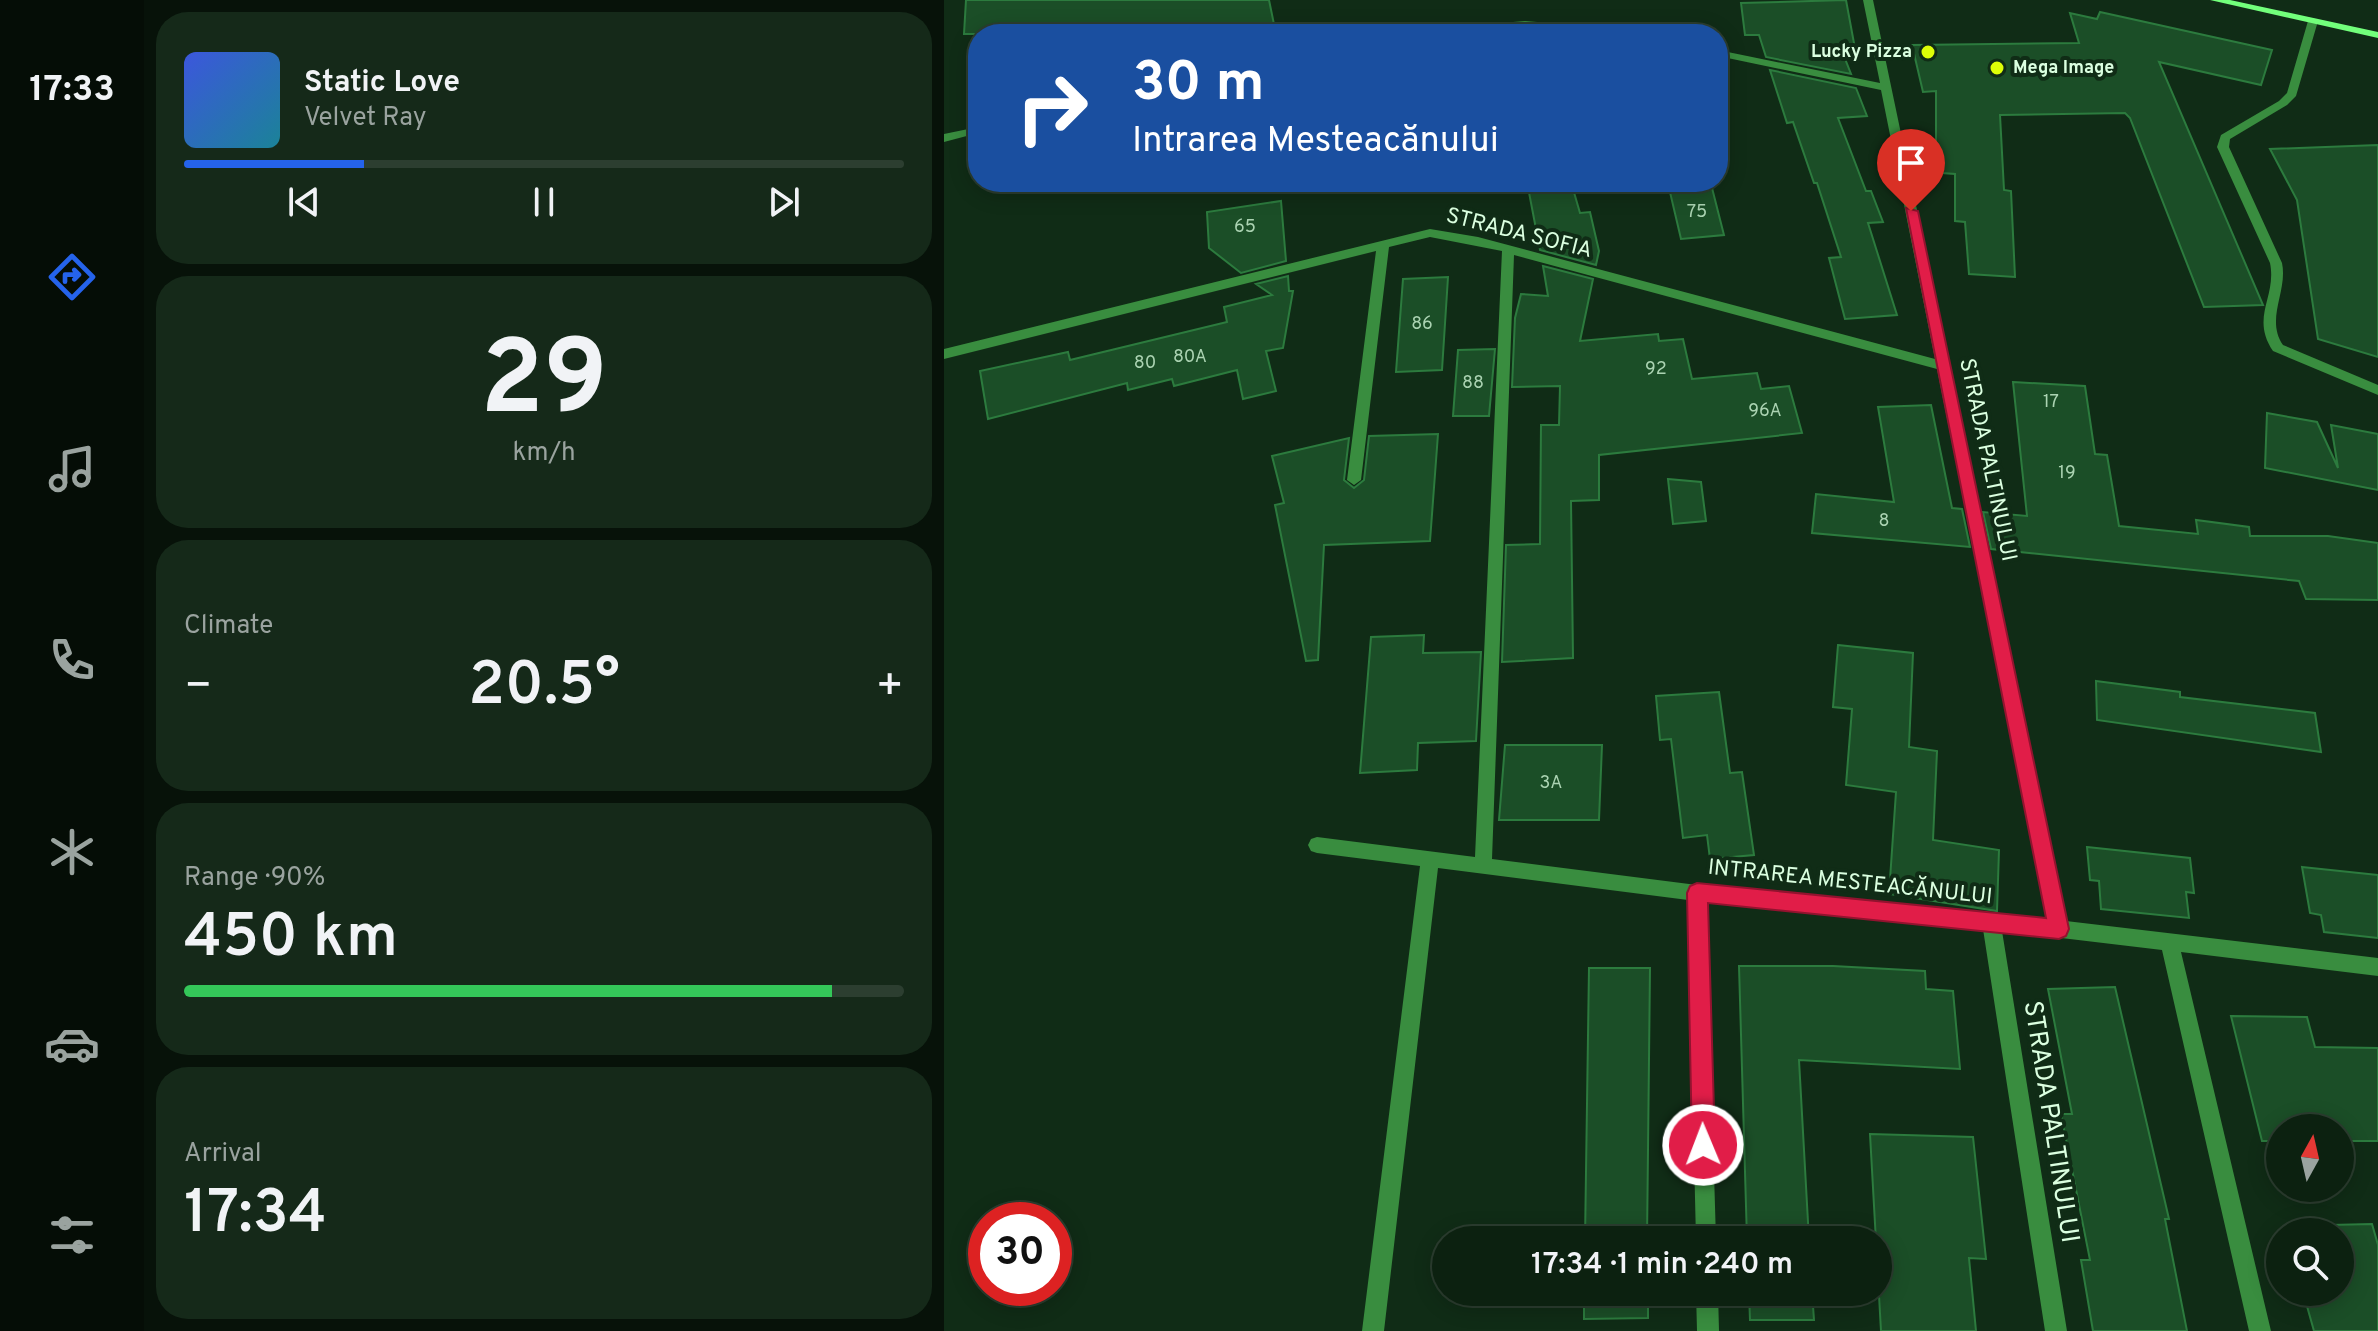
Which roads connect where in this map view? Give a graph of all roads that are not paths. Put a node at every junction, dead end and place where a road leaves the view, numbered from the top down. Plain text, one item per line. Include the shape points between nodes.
1 (1868, 0) edge
2 (2224, 1) edge
3 (2313, 21) junction
4 (1506, 24) edge
5 (1541, 24) edge
6 (2378, 35) edge
7 (1728, 55) edge
8 (1886, 88) junction
9 (968, 132) edge
10 (944, 138) edge
11 (1383, 243) junction
12 (1508, 250) junction
13 (944, 354) edge
14 (1943, 366) junction
15 (2378, 390) edge
16 (1354, 480) dead end
17 (1317, 845) dead end
18 (1430, 859) junction
19 (1483, 865) junction
20 (1697, 893) junction
21 (1991, 921) junction
22 (2059, 929) junction
23 (2169, 942) junction
24 (2378, 967) edge
25 (1706, 1226) edge
26 (1707, 1306) edge
27 (1373, 1331) edge
28 (1708, 1331) edge
29 (2056, 1331) edge
30 (2260, 1331) edge

1 - 8 street, STRADA PALTINULUI
2 - 3 main road
3 - 6 main road
3 - 15 street via 2292,94 2225,137 2223,147 2278,270 2270,339 2278,348
4 - 5 street
7 - 8 street
8 - 14 street, STRADA PALTINULUI
9 - 10 street
11 - 12 street, STRADA SOFIA via 1430,233
11 - 13 street, STRADA SOFIA
11 - 16 street
12 - 14 street, STRADA SOFIA
12 - 19 street
14 - 22 street, STRADA PALTINULUI
17 - 18 street, INTRAREA MESTEACĂNULUI
18 - 19 street, INTRAREA MESTEACĂNULUI
18 - 27 street
19 - 20 street, INTRAREA MESTEACĂNULUI
20 - 21 street, INTRAREA MESTEACĂNULUI
20 - 25 street
21 - 22 street, INTRAREA MESTEACĂNULUI
21 - 29 street, STRADA PALTINULUI
22 - 23 street, INTRAREA MESTEACĂNULUI
23 - 24 street, INTRAREA MESTEACĂNULUI
23 - 30 street
26 - 28 street

